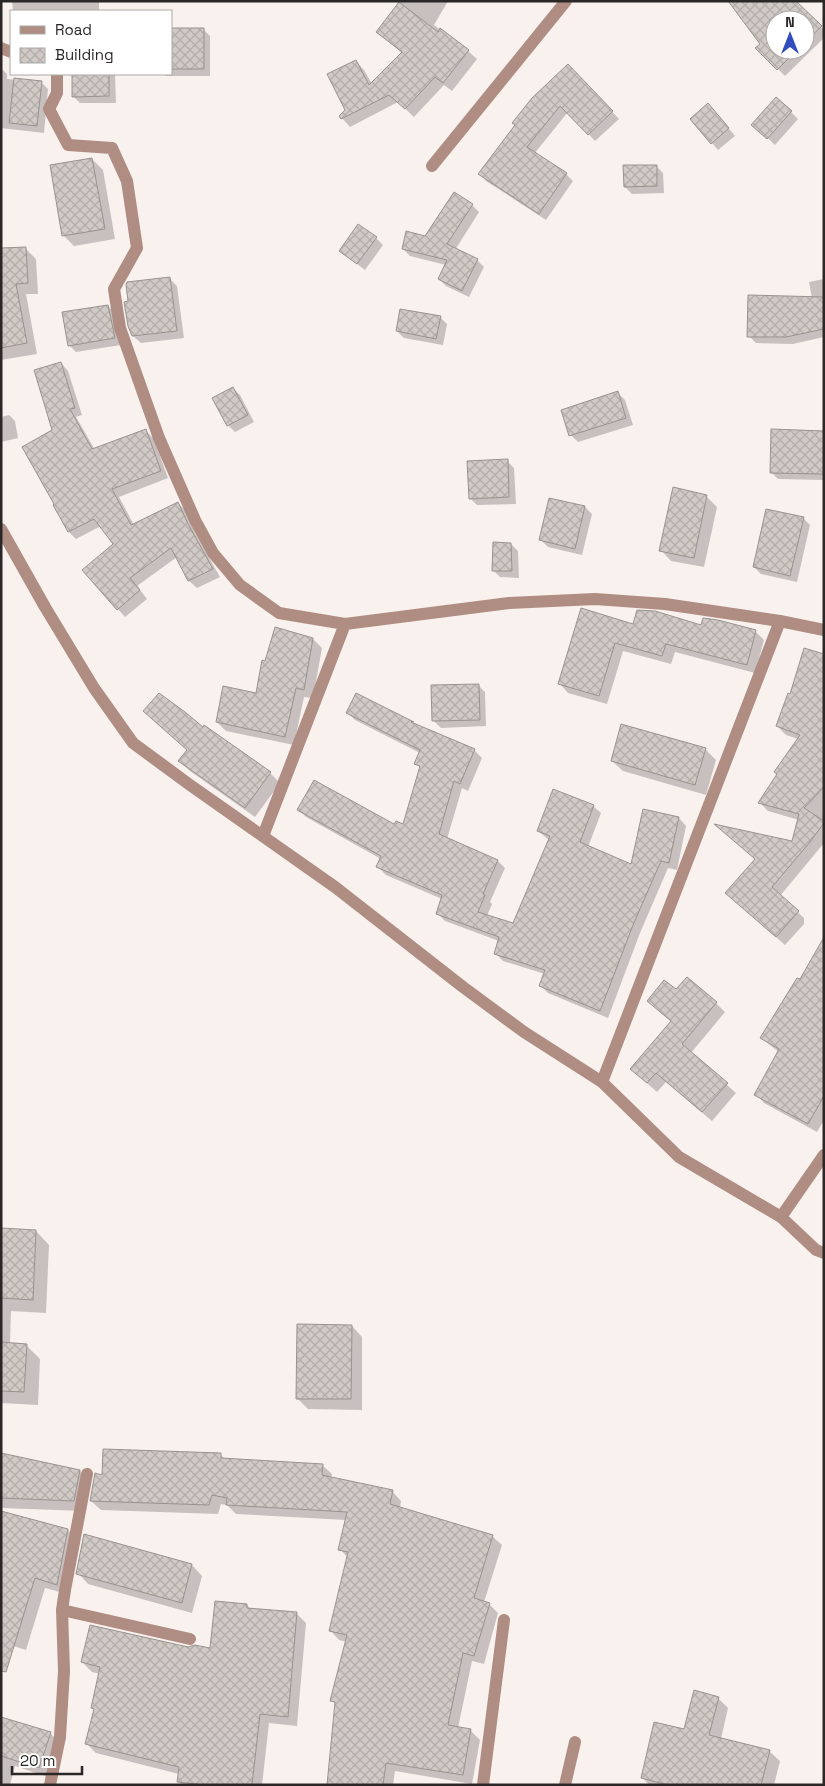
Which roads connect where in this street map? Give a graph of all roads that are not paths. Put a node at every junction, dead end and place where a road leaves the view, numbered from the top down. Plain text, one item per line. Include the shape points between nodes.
1 (566, 1) edge
2 (57, 75) edge
3 (432, 166) dead end
4 (1, 529) edge
5 (780, 621) junction
6 (345, 624) junction
7 (824, 630) edge
8 (263, 836) junction
9 (602, 1082) junction
10 (824, 1155) edge
11 (781, 1217) junction
12 (824, 1252) edge
13 (87, 1474) dead end
14 (62, 1610) junction
15 (504, 1620) dead end
16 (190, 1639) dead end
17 (575, 1742) dead end
18 (50, 1785) edge
19 (483, 1785) edge
20 (565, 1785) edge

1 - 3 street
2 - 6 street via 57,93 49,110 68,145 112,148 127,180 137,248 114,289 120,328 159,438 195,520 213,552 240,585 279,613
4 - 8 street via 94,688 134,743
5 - 6 street via 665,604 595,599 508,603
5 - 7 street
5 - 9 street
6 - 8 street
8 - 9 street via 524,1032
9 - 11 street via 679,1157
10 - 11 street
11 - 12 street via 816,1250
13 - 14 street
14 - 16 street
14 - 18 street via 64,1671 60,1736
15 - 19 street
17 - 20 street

